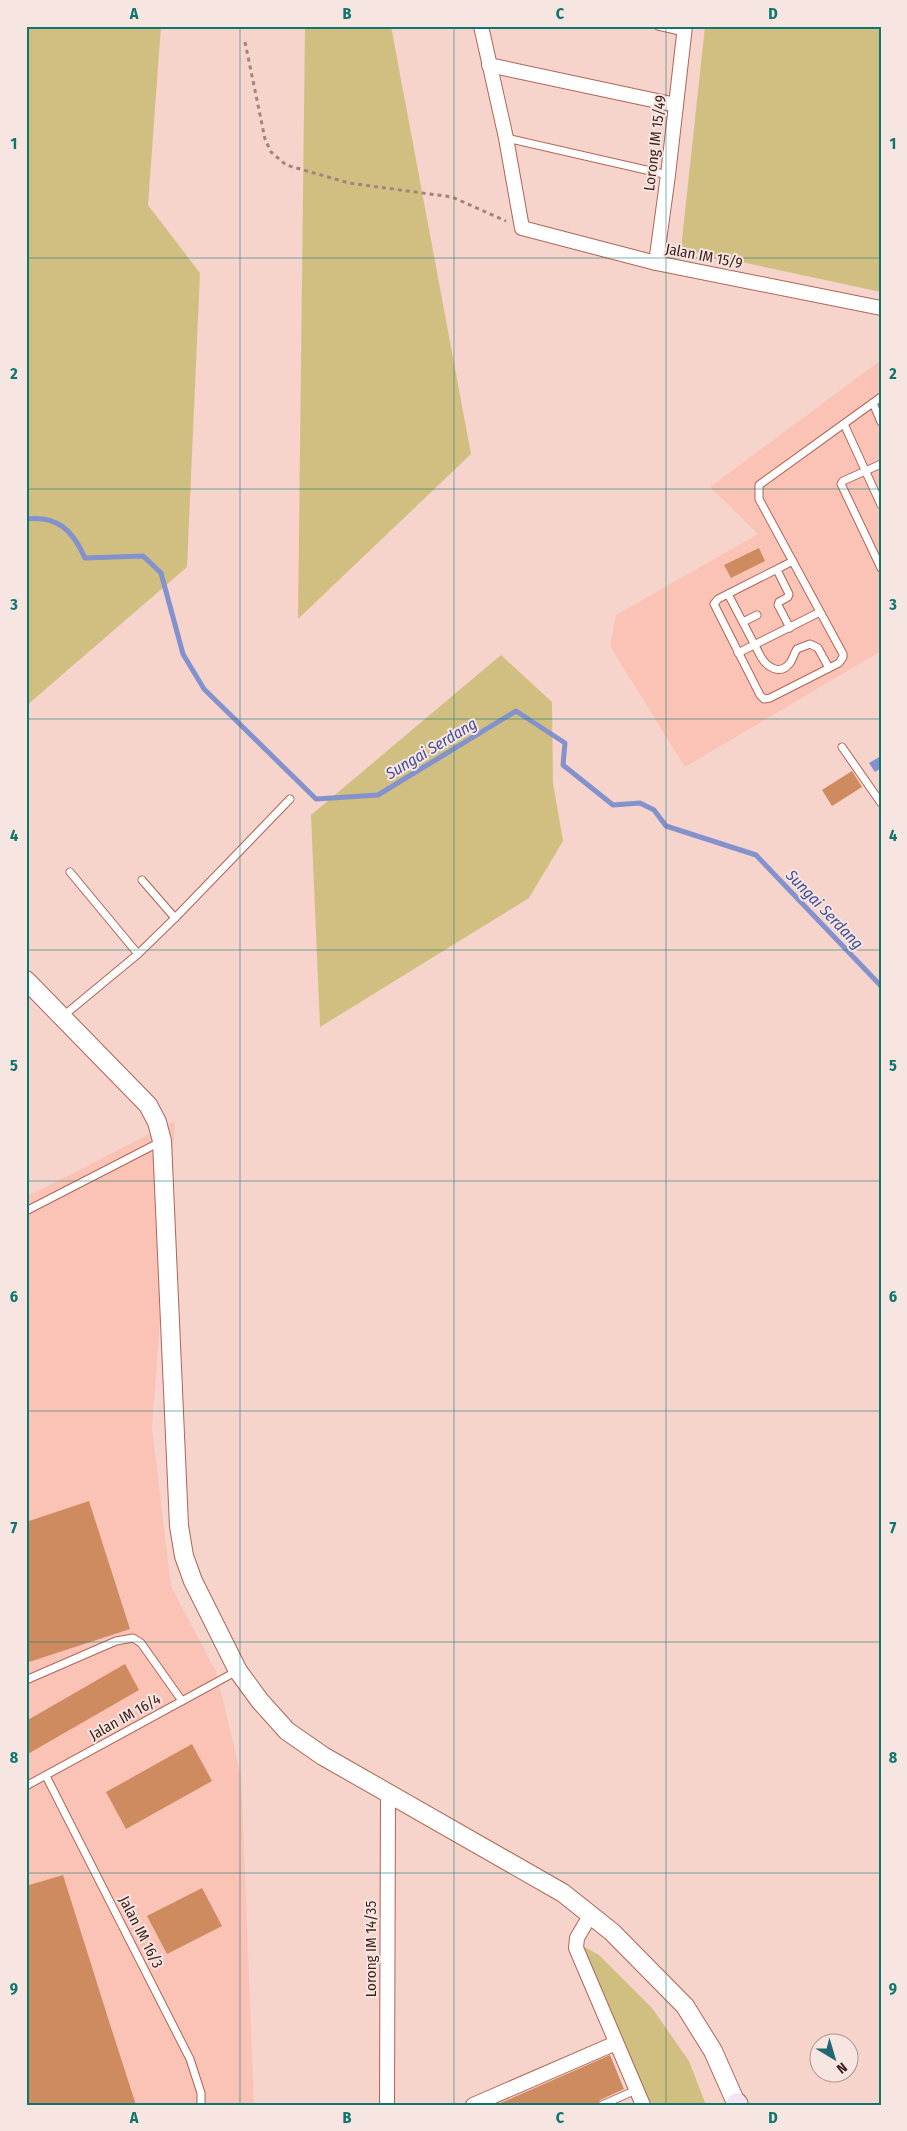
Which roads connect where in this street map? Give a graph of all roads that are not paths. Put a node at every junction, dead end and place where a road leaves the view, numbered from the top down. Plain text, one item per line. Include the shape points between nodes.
1 (481, 26) edge
2 (658, 26) edge
3 (685, 29) edge
4 (489, 65) junction
5 (676, 105) junction
6 (506, 138) junction
7 (668, 175) junction
8 (656, 263) junction
9 (881, 308) edge
10 (881, 397) edge
11 (872, 403) junction
12 (881, 422) edge
13 (844, 424) junction
14 (881, 464) edge
15 (865, 471) junction
16 (881, 505) edge
17 (793, 561) junction
18 (881, 568) edge
19 (776, 570) junction
20 (728, 594) junction
21 (820, 612) junction
22 (757, 615) dead end
23 (743, 622) junction
24 (790, 628) junction
25 (755, 645) junction
26 (738, 653) junction
27 (829, 668) junction
28 (842, 747) dead end
29 (290, 798) dead end
30 (881, 803) edge
31 (70, 872) dead end
32 (142, 880) dead end
33 (176, 918) junction
34 (138, 954) junction
35 (26, 980) edge
36 (62, 1017) junction
37 (162, 1141) junction
38 (26, 1212) edge
39 (238, 1671) junction
40 (26, 1680) edge
41 (182, 1701) junction
42 (46, 1776) junction
43 (26, 1786) edge
44 (388, 1792) junction
45 (591, 1914) junction
46 (616, 2043) junction
47 (636, 2090) junction
48 (737, 2104) edge
49 (201, 2105) edge
50 (387, 2105) edge
51 (473, 2105) edge
52 (602, 2105) edge
53 (642, 2105) edge

1 - 4 street
2 - 3 lane
3 - 5 street, Lorong IM 15/49
4 - 5 street
4 - 6 street
5 - 7 street, Lorong IM 15/49
6 - 7 lane
6 - 8 street, Jalan IM 15/9 via 522,228
7 - 8 street, Lorong IM 15/49
8 - 9 street, Jalan IM 15/9
10 - 11 lane
11 - 12 lane
11 - 13 lane
13 - 15 lane
13 - 17 lane via 758,485 759,499
14 - 15 lane
15 - 16 lane
15 - 18 lane via 842,484
17 - 19 lane
17 - 21 lane
19 - 20 lane
19 - 24 lane via 789,594 778,605
20 - 23 lane
20 - 26 lane via 716,601 714,607
21 - 24 lane
21 - 27 lane via 843,654 839,662
22 - 23 lane
23 - 25 lane
24 - 25 lane
25 - 26 lane
25 - 27 lane via 764,663 776,670 789,664 797,649 810,644 818,648
26 - 27 lane via 764,699
28 - 30 lane
29 - 33 lane
31 - 34 lane
32 - 33 lane
33 - 34 lane
34 - 36 lane
35 - 36 street
36 - 37 street via 148,1106
37 - 38 lane
37 - 39 street via 184,1556 193,1582
39 - 41 lane, Jalan IM 16/4
39 - 44 street via 287,1731 323,1756
40 - 41 lane via 116,1641 133,1638 141,1642
41 - 42 lane, Jalan IM 16/4
42 - 43 lane, Jalan IM 16/4
42 - 49 lane, Jalan IM 16/3 via 190,2059 201,2093
44 - 45 street via 563,1893
44 - 50 street, Lorong IM 14/35
45 - 46 street via 576,1938 576,1948
45 - 48 street via 685,2006 713,2051
46 - 47 street
46 - 51 street
47 - 52 lane
47 - 53 street

